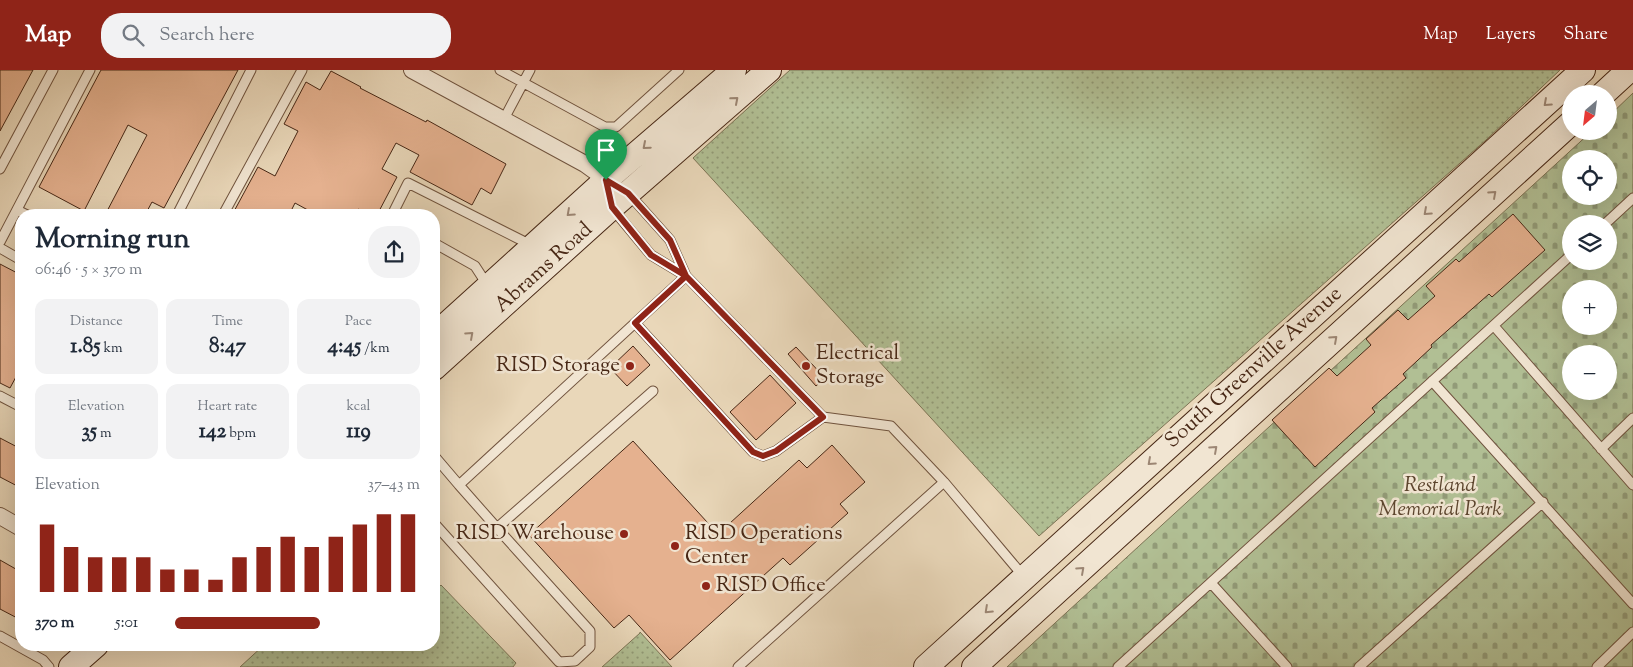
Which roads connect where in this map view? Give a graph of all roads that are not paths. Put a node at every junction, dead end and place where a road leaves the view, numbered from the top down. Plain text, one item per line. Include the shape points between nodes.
1 (53, 70) edge
2 (90, 70) edge
3 (251, 70) edge
4 (302, 70) edge
5 (500, 70) edge
6 (530, 70) edge
7 (679, 70) edge
8 (734, 70) edge
9 (769, 70) edge
10 (1583, 70) edge
11 (1629, 70) edge
12 (423, 72) edge
13 (523, 83) junction
14 (1613, 85) edge
15 (504, 119) junction
16 (1562, 131) edge
17 (0, 169) edge
18 (606, 180) junction
19 (620, 200) junction
20 (1632, 202) edge
21 (18, 209) edge
22 (180, 209) edge
23 (227, 209) edge
24 (395, 209) edge
25 (15, 214) edge
26 (1616, 215) edge
27 (0, 242) edge
28 (440, 247) edge
29 (0, 248) edge
30 (530, 249) junction
31 (15, 257) edge
32 (1562, 263) edge
33 (686, 276) junction
34 (488, 286) junction
35 (635, 323) junction
36 (1494, 326) junction
37 (440, 330) edge
38 (440, 363) edge
39 (1432, 381) junction
40 (653, 391) dead end
41 (0, 396) edge
42 (15, 404) edge
43 (823, 417) junction
44 (1633, 418) edge
45 (1601, 449) junction
46 (440, 463) edge
47 (944, 482) junction
48 (459, 485) junction
49 (1633, 485) edge
50 (1543, 502) junction
51 (0, 516) edge
52 (15, 525) edge
53 (497, 528) junction
54 (440, 530) edge
55 (1024, 577) junction
56 (1211, 583) junction
57 (1045, 603) junction
58 (1633, 604) edge
59 (1633, 632) edge
60 (0, 636) edge
61 (15, 644) edge
62 (27, 651) edge
63 (89, 651) edge
64 (49, 667) edge
65 (70, 667) edge
66 (738, 667) edge
67 (926, 667) edge
68 (974, 667) edge
69 (1118, 667) edge
70 (1287, 667) edge
71 (1359, 667) edge
72 (1598, 667) edge

1 - 17 lane
2 - 21 lane
3 - 22 lane
4 - 23 lane
5 - 13 lane
6 - 13 lane
7 - 13 lane via 612,128
8 -> 18 main road, Abrams Road
19 -> 9 main road, Abrams Road
10 -> 55 main road, South Greenville Avenue
11 - 14 main road
12 - 15 street
13 - 15 lane
15 - 18 street via 585,164
57 -> 16 main road, South Greenville Avenue
18 - 19 street
18 -> 30 main road, Abrams Road
19 - 33 lane via 670,240
19 - 33 lane via 651,255
38 -> 19 main road, Abrams Road
20 - 26 lane
24 - 30 lane via 408,183 523,241
25 - 27 lane
28 - 34 lane via 475,266
29 - 31 lane
30 - 34 main road, Abrams Road
32 - 36 lane
33 - 35 lane
33 - 43 lane
34 - 37 main road, Abrams Road
35 - 43 lane via 753,452 763,456 776,451
35 - 48 lane
36 - 39 lane
36 - 45 lane
39 - 50 lane
39 - 56 lane
40 - 53 lane
41 - 42 lane
43 - 47 lane via 891,426
44 - 45 lane
45 - 49 lane
46 - 48 lane
47 - 55 lane
47 - 66 lane
48 - 53 lane
50 - 58 lane
50 - 71 lane
51 - 52 street
53 - 54 lane via 590,631 590,647 575,661 559,662
55 - 57 main road
55 -> 67 main road, South Greenville Avenue
56 - 69 lane
56 - 70 lane
57 - 68 main road, South Greenville Avenue
59 - 72 lane
60 - 61 lane
62 - 64 lane
63 - 65 main road

